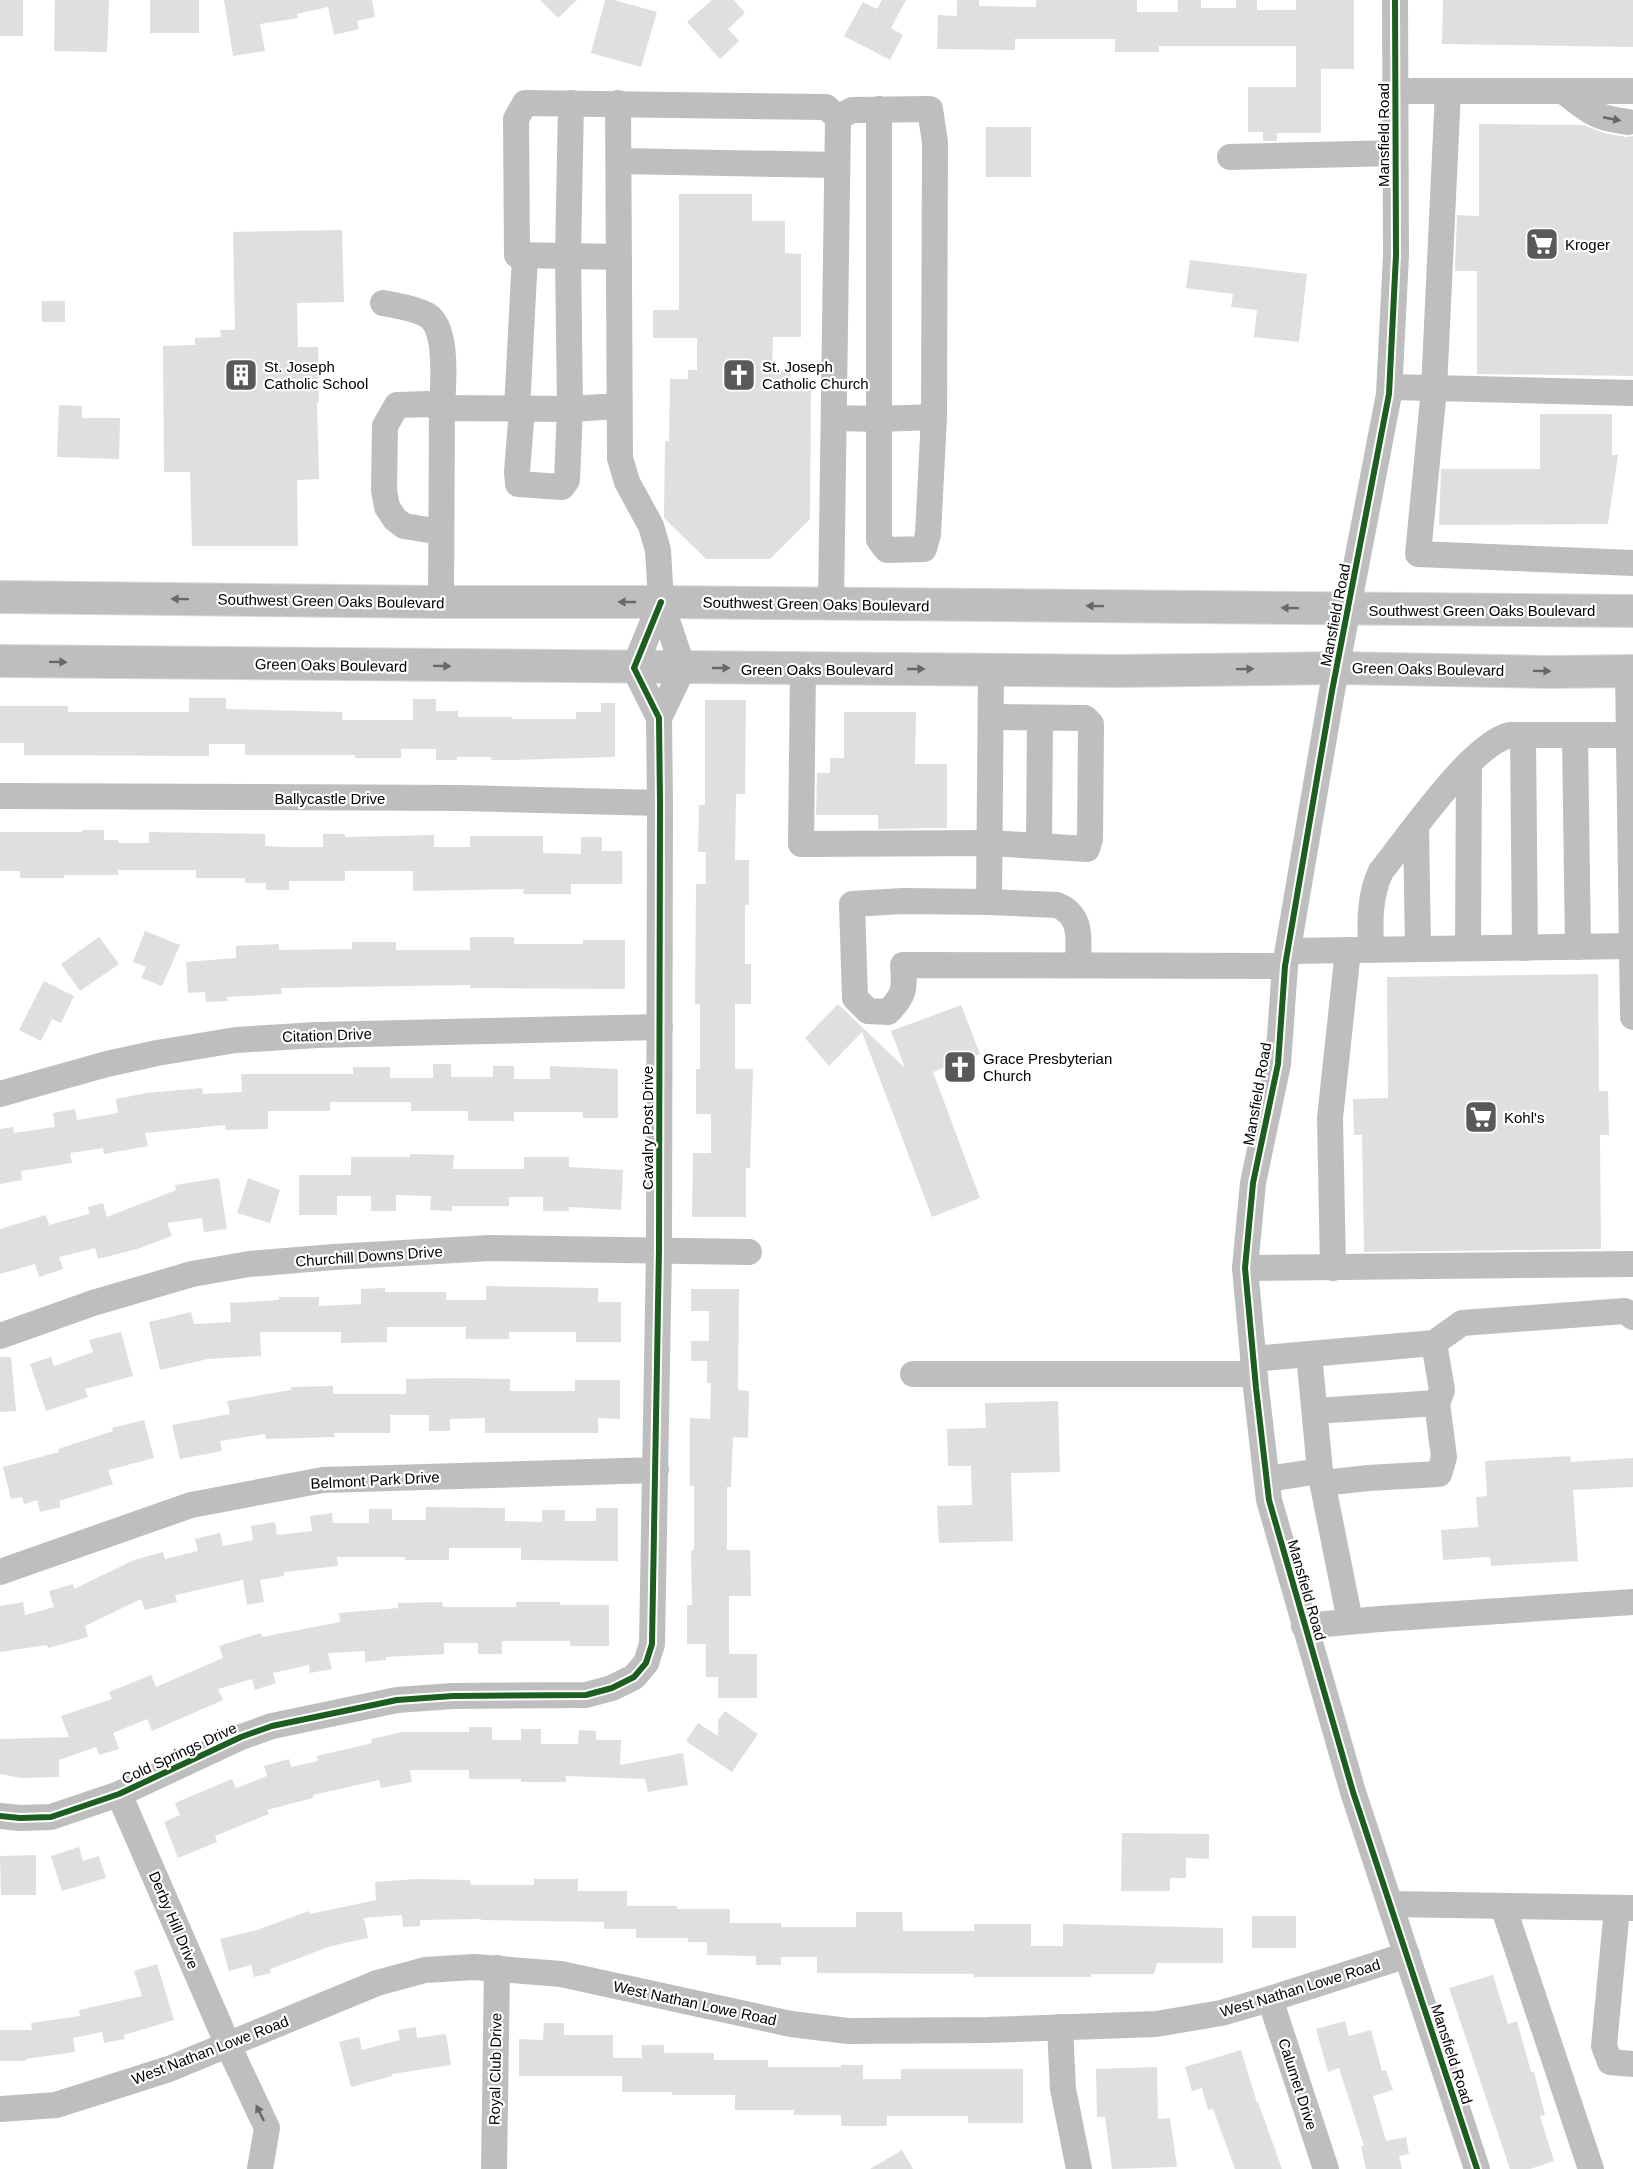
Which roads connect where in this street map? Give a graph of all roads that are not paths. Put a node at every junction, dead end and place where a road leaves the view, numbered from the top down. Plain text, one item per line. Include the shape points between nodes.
1 (1395, 0) edge
2 (1395, 91) junction
3 (1448, 91) junction
4 (1563, 91) junction
5 (1633, 91) edge
6 (570, 103) junction
7 (618, 104) junction
8 (879, 109) junction
9 (838, 118) junction
10 (1628, 122) dead end
11 (1395, 153) junction
12 (1230, 157) dead end
13 (619, 160) junction
14 (837, 165) junction
15 (525, 255) junction
16 (568, 256) junction
17 (619, 257) junction
18 (383, 303) dead end
19 (1390, 387) junction
20 (1434, 389) junction
21 (1633, 393) edge
22 (619, 406) junction
23 (442, 408) junction
24 (520, 409) junction
25 (570, 409) junction
26 (934, 417) junction
27 (834, 418) junction
28 (879, 419) junction
29 (441, 532) junction
30 (1633, 563) edge
31 (0, 597) edge
32 (441, 602) junction
33 (661, 602) junction
34 (831, 604) junction
35 (1348, 609) junction
36 (1633, 611) edge
37 (0, 661) edge
38 (634, 668) junction
39 (683, 668) junction
40 (803, 668) junction
41 (1337, 668) junction
42 (991, 670) junction
43 (1631, 671) edge
44 (990, 717) junction
45 (659, 718) junction
46 (1040, 718) junction
47 (1523, 735) junction
48 (1575, 735) junction
49 (1631, 735) edge
50 (1469, 763) junction
51 (0, 796) edge
52 (660, 803) junction
53 (1416, 827) junction
54 (990, 843) junction
55 (1039, 846) junction
56 (989, 902) junction
57 (1633, 946) edge
58 (1578, 947) junction
59 (1468, 948) junction
60 (1525, 948) junction
61 (1418, 949) junction
62 (1359, 950) junction
63 (1287, 958) junction
64 (1078, 965) junction
65 (1633, 979) edge
66 (1633, 1017) edge
67 (660, 1027) junction
68 (0, 1094) edge
69 (659, 1250) junction
70 (749, 1252) dead end
71 (1633, 1264) edge
72 (1245, 1268) junction
73 (1333, 1268) junction
74 (1633, 1317) edge
75 (0, 1336) edge
76 (1434, 1343) junction
77 (1309, 1354) junction
78 (1254, 1366) junction
79 (913, 1374) dead end
80 (1437, 1403) junction
81 (1315, 1411) junction
82 (656, 1470) junction
83 (1322, 1477) junction
84 (1267, 1479) junction
85 (0, 1572) edge
86 (1633, 1602) edge
87 (1350, 1621) junction
88 (1304, 1626) junction
89 (646, 1663) joint
90 (119, 1794) junction
91 (0, 1816) edge
92 (1390, 1904) junction
93 (1503, 1906) junction
94 (1625, 1908) edge
95 (1407, 1955) junction
96 (1623, 1955) edge
97 (497, 1968) junction
98 (1270, 1999) junction
99 (1060, 2027) junction
100 (228, 2045) junction
101 (1633, 2064) edge
102 (0, 2109) edge
103 (260, 2169) edge
104 (494, 2169) edge
105 (1079, 2169) edge
106 (1326, 2169) edge
107 (1477, 2169) edge
108 (1591, 2169) edge

1 - 2 street, Mansfield Road
2 - 3 street
2 - 11 street, Mansfield Road
3 - 4 street
3 - 20 street
4 - 5 street
4 -> 10 street via 1592,114
6 - 7 street
6 - 15 street via 525,103 516,119 517,255
6 - 16 street
7 - 9 street via 826,107
7 - 13 street
8 - 9 street via 852,110
8 - 26 street via 930,109 935,142
8 - 28 street
9 - 14 street
11 - 12 street
11 - 19 street, Mansfield Road via 1396,255
13 - 14 street
13 - 17 street
14 - 27 street
15 - 16 street
15 - 24 street
16 - 17 street
16 - 25 street
17 - 22 street
18 - 23 street via 429,316 436,324 442,339
19 - 20 street
19 - 35 street, Mansfield Road
20 - 21 street
20 - 30 street via 1418,554
22 - 25 street
22 - 33 street via 620,458 658,550
23 - 24 street
23 - 29 street
23 - 29 street via 428,404 397,405 385,426 384,490 387,507 404,526
24 - 25 street
24 - 25 street via 518,484 562,487 567,480
26 - 28 street
26 - 28 street via 924,549 887,550 879,540
27 - 28 street
27 - 34 street
29 - 32 street
32 -> 31 main road, Southwest Green Oaks Boulevard
33 -> 32 main road, Southwest Green Oaks Boulevard
33 - 34 main road, Southwest Green Oaks Boulevard
33 - 38 street
33 - 39 street
35 -> 34 main road, Southwest Green Oaks Boulevard
35 - 36 main road, Southwest Green Oaks Boulevard
35 - 41 street, Mansfield Road
37 -> 38 main road, Green Oaks Boulevard
38 - 39 main road, Green Oaks Boulevard
38 - 45 street, Cavalry Post Drive
39 -> 40 main road, Green Oaks Boulevard
39 - 45 street, Cavalry Post Drive
40 -> 42 main road, Green Oaks Boulevard
40 - 54 street via 801,844
42 -> 41 main road, Green Oaks Boulevard
41 -> 43 main road, Green Oaks Boulevard
41 - 63 street, Mansfield Road
42 - 44 street
43 - 49 street
44 - 46 street
44 - 54 street
45 - 52 street, Cavalry Post Drive
46 - 55 street
46 - 55 street via 1085,718 1091,724 1087,849
47 - 48 street
47 - 50 street via 1502,737
47 - 60 street
48 - 49 street
48 - 58 street
49 - 57 street
50 - 53 street
50 - 59 street
51 - 52 street, Ballycastle Drive
52 - 67 street, Cavalry Post Drive
53 - 61 street
53 - 62 street via 1374,886
54 - 55 street
54 - 56 street
56 - 64 street via 1057,905 1065,909 1077,927
56 - 64 street via 852,904 855,998 868,1011 888,1012 901,999 903,965
57 - 58 street
57 - 65 street
58 - 60 street
59 - 60 street
59 - 61 street
61 - 62 street
62 - 63 street
62 - 73 street via 1330,1118
63 - 64 street
63 - 72 street, Mansfield Road via 1278,1064 1253,1183
65 - 66 street
67 - 68 street, Citation Drive via 236,1040 107,1064
67 - 69 street, Cavalry Post Drive
69 - 70 street, Churchill Downs Drive
69 - 75 street, Churchill Downs Drive via 490,1248 249,1264 192,1274
69 - 82 street, Cavalry Post Drive
71 - 73 street
72 - 73 street
72 - 78 street, Mansfield Road
74 - 76 street via 1625,1311 1462,1323
76 - 77 street
76 - 80 street via 1442,1390
77 - 78 street
77 - 81 street
78 - 79 street
78 - 84 street, Mansfield Road
80 - 81 street
80 - 83 street via 1443,1457 1439,1474
81 - 83 street
82 - 85 street, Belmont Park Drive via 322,1480 190,1505
82 - 89 street, Cavalry Post Drive via 652,1644
83 - 84 street
83 - 87 street
84 - 88 street, Mansfield Road via 1269,1500
86 - 87 street
87 - 88 street
88 - 92 street, Mansfield Road
89 - 90 street, Cold Springs Drive via 634,1677 586,1695 397,1700 272,1726
90 - 91 street, Cold Springs Drive via 51,1817
90 - 100 street, Derby Hill Drive
92 - 93 street
92 - 95 street, Mansfield Road
93 - 94 street
93 - 108 street
94 - 96 street
95 - 98 street, West Nathan Lowe Road
95 - 107 street, Mansfield Road
96 - 101 street via 1604,2046 1610,2062
97 - 99 street, West Nathan Lowe Road via 561,1974 791,2024 848,2031
97 - 100 street, West Nathan Lowe Road via 425,1970 377,1983
97 - 104 street, Royal Club Drive
98 - 99 street, West Nathan Lowe Road via 1221,2013 1156,2024
98 - 106 street, Calumet Drive
99 - 105 street via 1063,2089
100 - 102 street, West Nathan Lowe Road via 169,2069 56,2105
103 -> 100 street, Derby Hill Drive via 267,2128

